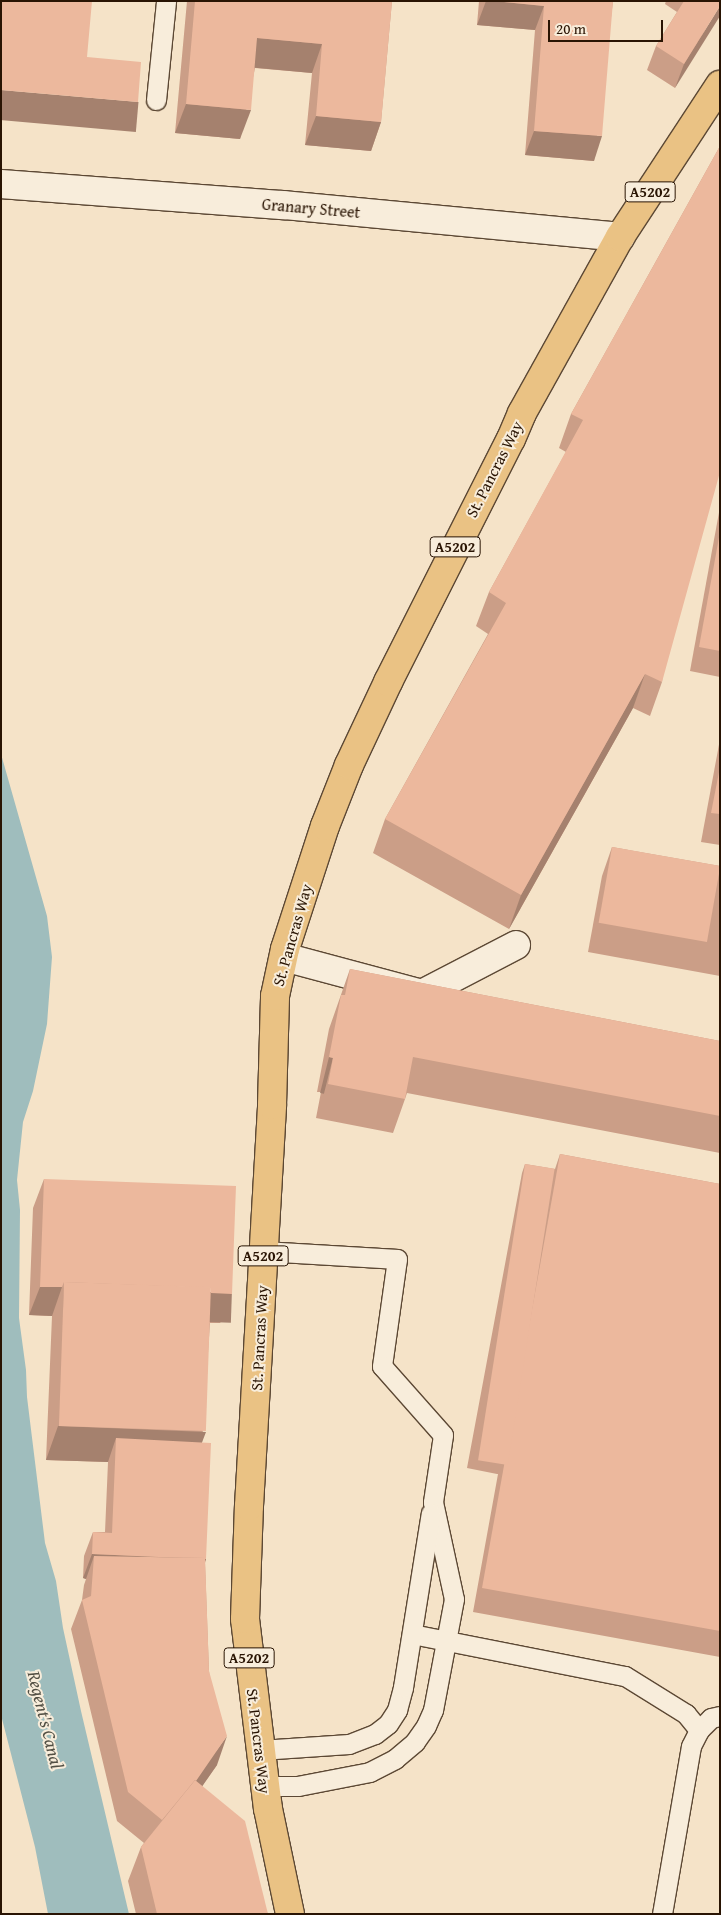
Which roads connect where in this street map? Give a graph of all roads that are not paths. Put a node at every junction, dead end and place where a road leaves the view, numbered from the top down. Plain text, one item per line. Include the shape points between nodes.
1 (166, 1) edge
2 (720, 85) edge
3 (156, 100) dead end
4 (1, 184) edge
5 (620, 237) junction
6 (516, 945) dead end
7 (284, 957) junction
8 (264, 1251) junction
9 (433, 1502) junction
10 (412, 1634) junction
11 (446, 1641) junction
12 (720, 1716) edge
13 (699, 1730) junction
14 (260, 1750) junction
15 (265, 1786) junction
16 (290, 1914) edge
17 (662, 1914) edge

1 - 3 lane
2 - 5 main road, St. Pancras Way / A5202
4 - 5 street, Granary Street via 283,205
5 - 7 main road, St. Pancras Way / A5202 via 522,413 384,690 325,826 289,932
6 - 7 street via 422,994
7 - 8 main road, St. Pancras Way / A5202 via 275,996
8 - 9 lane via 396,1259 382,1366 443,1435
8 - 14 main road, St. Pancras Way / A5202 via 245,1619
9 - 10 lane
9 - 11 lane via 454,1599
10 - 11 lane
10 - 14 lane via 397,1710 388,1724 375,1734 348,1744
11 - 13 lane via 625,1676 686,1714
11 - 15 lane via 433,1710 415,1742 395,1759 370,1772 342,1778 298,1786
12 - 13 lane via 711,1718
13 - 17 lane via 691,1746
14 - 15 main road, St. Pancras Way / A5202
15 - 16 main road, St. Pancras Way / A5202

